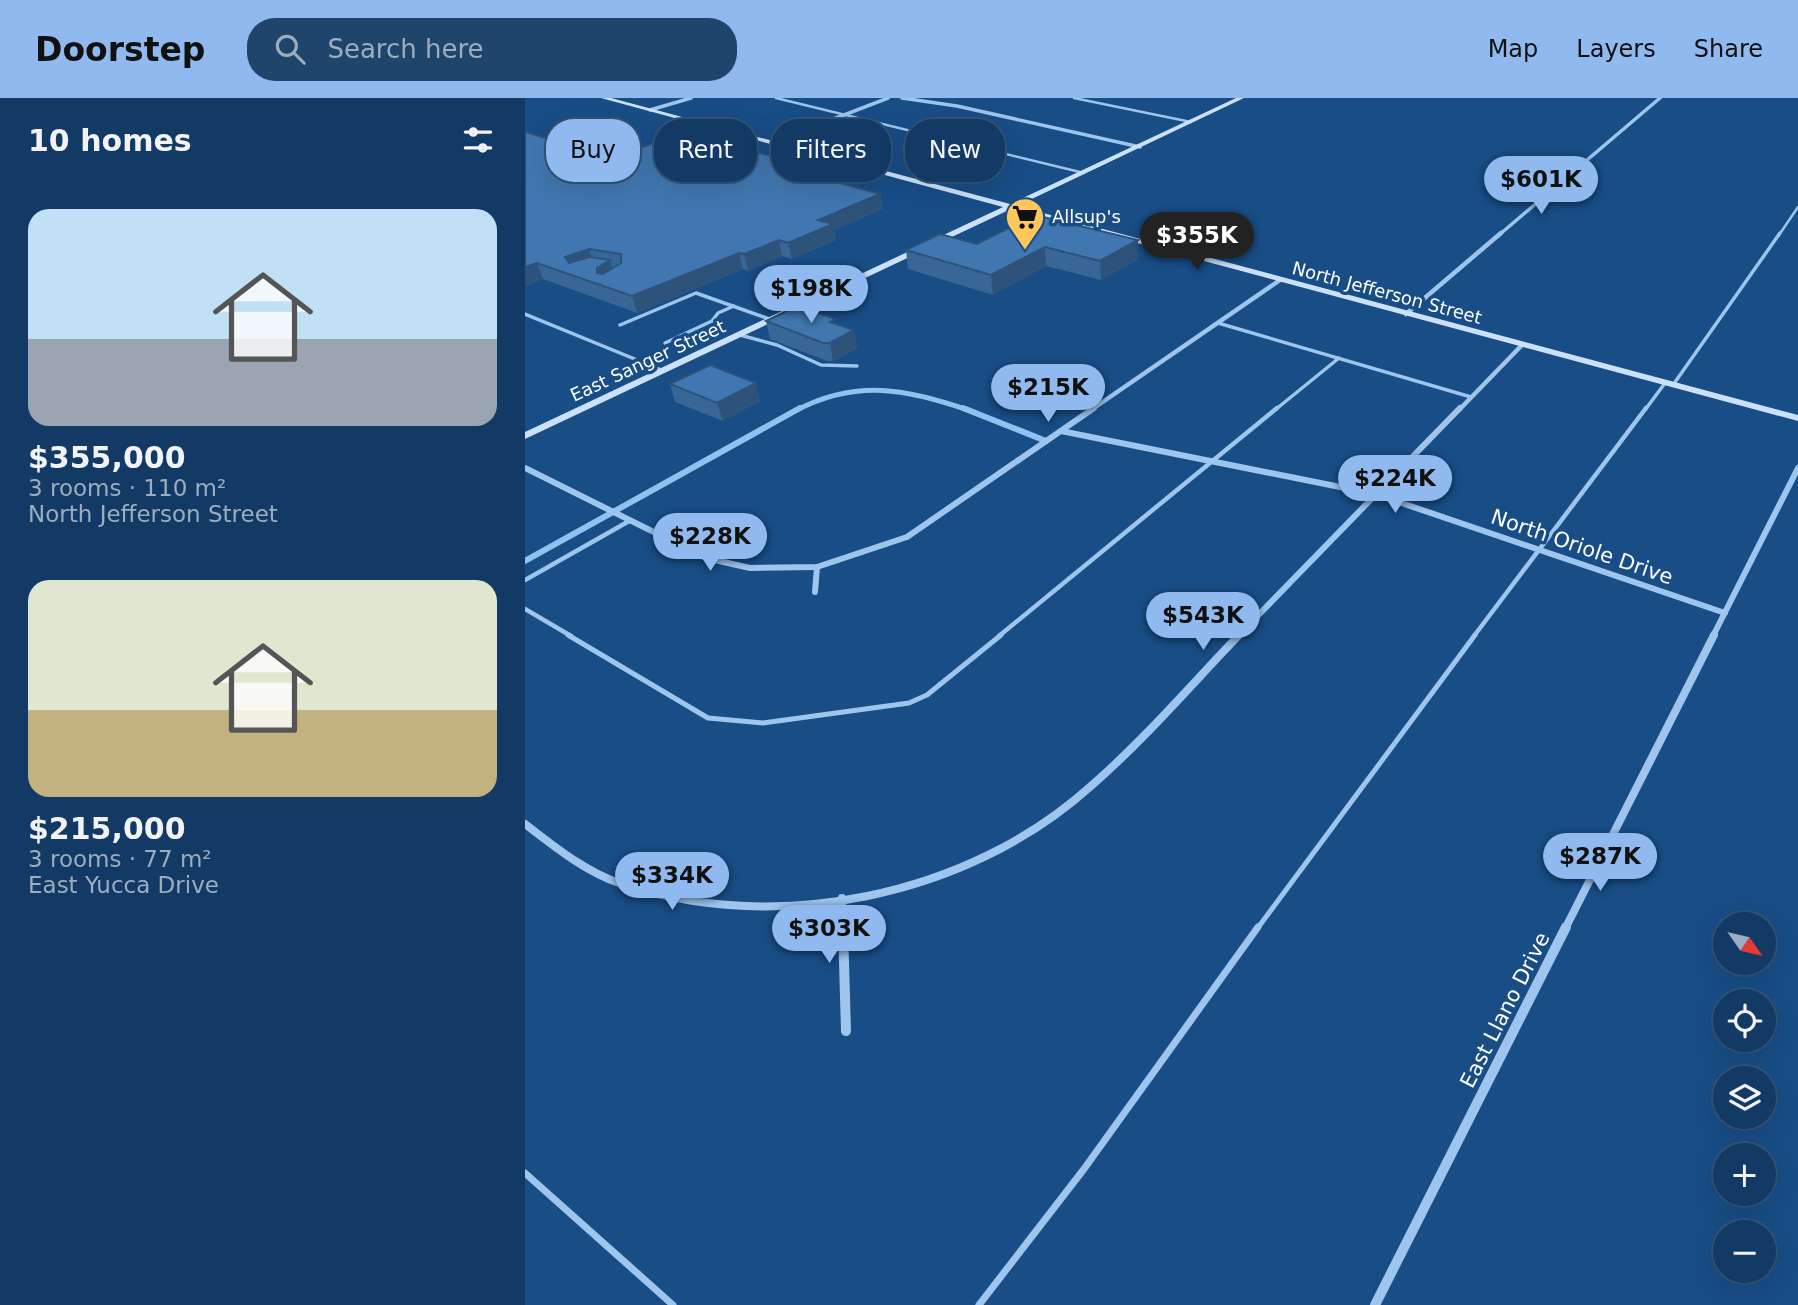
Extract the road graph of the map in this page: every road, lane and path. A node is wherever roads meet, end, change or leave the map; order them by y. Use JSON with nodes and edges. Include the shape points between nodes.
{"nodes":[{"id":1,"x":604,"y":98,"type":"edge"},
{"id":2,"x":691,"y":98,"type":"edge"},
{"id":3,"x":776,"y":98,"type":"edge"},
{"id":4,"x":793,"y":98,"type":"edge"},
{"id":5,"x":888,"y":98,"type":"edge"},
{"id":6,"x":902,"y":98,"type":"edge"},
{"id":7,"x":1074,"y":98,"type":"edge"},
{"id":8,"x":1660,"y":98,"type":"edge"},
{"id":9,"x":1236,"y":99,"type":"edge"},
{"id":10,"x":786,"y":100,"type":"junction"},
{"id":11,"x":650,"y":110,"type":"junction"},
{"id":12,"x":848,"y":115,"type":"junction"},
{"id":13,"x":837,"y":119,"type":"edge"},
{"id":14,"x":1191,"y":122,"type":"junction"},
{"id":15,"x":771,"y":143,"type":"edge"},
{"id":16,"x":1140,"y":147,"type":"junction"},
{"id":17,"x":1084,"y":173,"type":"junction"},
{"id":18,"x":891,"y":174,"type":"edge"},
{"id":19,"x":1013,"y":206,"type":"junction"},
{"id":20,"x":1798,"y":207,"type":"edge"},
{"id":21,"x":1280,"y":280,"type":"junction"},
{"id":22,"x":734,"y":306,"type":"junction"},
{"id":23,"x":525,"y":314,"type":"edge"},
{"id":24,"x":1406,"y":314,"type":"junction"},
{"id":25,"x":772,"y":320,"type":"junction"},
{"id":26,"x":1218,"y":323,"type":"junction"},
{"id":27,"x":621,"y":325,"type":"dead end"},
{"id":28,"x":740,"y":335,"type":"junction"},
{"id":29,"x":665,"y":342,"type":"dead end"},
{"id":30,"x":1522,"y":345,"type":"junction"},
{"id":31,"x":1339,"y":358,"type":"junction"},
{"id":32,"x":857,"y":366,"type":"dead end"},
{"id":33,"x":664,"y":370,"type":"junction"},
{"id":34,"x":1669,"y":384,"type":"junction"},
{"id":35,"x":1471,"y":397,"type":"junction"},
{"id":36,"x":1798,"y":418,"type":"edge"},
{"id":37,"x":1061,"y":431,"type":"junction"},
{"id":38,"x":525,"y":436,"type":"edge"},
{"id":39,"x":1211,"y":463,"type":"junction"},
{"id":40,"x":525,"y":468,"type":"edge"},
{"id":41,"x":1798,"y":468,"type":"edge"},
{"id":42,"x":1375,"y":494,"type":"junction"},
{"id":43,"x":631,"y":520,"type":"junction"},
{"id":44,"x":1541,"y":550,"type":"junction"},
{"id":45,"x":817,"y":567,"type":"junction"},
{"id":46,"x":525,"y":580,"type":"edge"},
{"id":47,"x":815,"y":592,"type":"dead end"},
{"id":48,"x":525,"y":609,"type":"edge"},
{"id":49,"x":1725,"y":613,"type":"junction"},
{"id":50,"x":525,"y":824,"type":"edge"},
{"id":51,"x":842,"y":898,"type":"junction"},
{"id":52,"x":846,"y":1031,"type":"dead end"},
{"id":53,"x":525,"y":1173,"type":"edge"},
{"id":54,"x":673,"y":1305,"type":"edge"},
{"id":55,"x":979,"y":1305,"type":"edge"},
{"id":56,"x":1375,"y":1305,"type":"edge"}],
"edges":[{"from":1,"to":11,"type":"street","name":"North Jefferson Street"},
{"from":2,"to":11,"type":"street"},
{"from":3,"to":10,"type":"lane"},
{"from":4,"to":10,"type":"lane"},
{"from":5,"to":12,"type":"street"},
{"from":6,"to":16,"type":"street"},
{"from":7,"to":14,"type":"lane"},
{"from":8,"to":24,"type":"street"},
{"from":9,"to":14,"type":"street","name":"East Sanger Street"},
{"from":10,"to":12,"type":"lane"},
{"from":11,"to":15,"type":"street","name":"North Jefferson Street"},
{"from":12,"to":13,"type":"street"},
{"from":12,"to":17,"type":"lane"},
{"from":14,"to":16,"type":"street","name":"East Sanger Street"},
{"from":16,"to":17,"type":"street","name":"East Sanger Street"},
{"from":17,"to":19,"type":"street","name":"East Sanger Street"},
{"from":18,"to":19,"type":"street","name":"North Jefferson Street"},
{"from":19,"to":21,"type":"street","name":"North Jefferson Street"},
{"from":19,"to":25,"type":"street","name":"East Sanger Street"},
{"from":20,"to":34,"type":"lane"},
{"from":21,"to":24,"type":"street","name":"North Jefferson Street"},
{"from":21,"to":26,"type":"street"},
{"from":22,"to":25,"type":"lane"},
{"from":22,"to":27,"type":"lane","via":[[696,293]]},
{"from":22,"to":29,"type":"lane"},
{"from":23,"to":33,"type":"lane"},
{"from":24,"to":30,"type":"street","name":"North Jefferson Street"},
{"from":25,"to":28,"type":"street","name":"East Sanger Street"},
{"from":26,"to":31,"type":"lane"},
{"from":26,"to":37,"type":"street"},
{"from":28,"to":32,"type":"lane","via":[[787,349],[827,368]]},
{"from":28,"to":33,"type":"street","name":"East Sanger Street"},
{"from":30,"to":34,"type":"street","name":"North Jefferson Street"},
{"from":30,"to":35,"type":"street"},
{"from":31,"to":35,"type":"lane"},
{"from":31,"to":39,"type":"lane"},
{"from":33,"to":38,"type":"street","name":"East Sanger Street"},
{"from":34,"to":36,"type":"street","name":"North Jefferson Street"},
{"from":34,"to":44,"type":"lane"},
{"from":35,"to":42,"type":"street"},
{"from":37,"to":39,"type":"street","name":"North Oriole Drive"},
{"from":37,"to":45,"type":"street","via":[[907,537]]},
{"from":39,"to":42,"type":"street","name":"North Oriole Drive"},
{"from":39,"to":48,"type":"lane","via":[[927,695],[909,703],[763,723],[708,718]]},
{"from":40,"to":43,"type":"street"},
{"from":41,"to":49,"type":"street","name":"East Llano Drive"},
{"from":42,"to":44,"type":"street","name":"North Oriole Drive"},
{"from":42,"to":51,"type":"street","via":[[1066,808],[972,864],[896,889]]},
{"from":43,"to":45,"type":"street","via":[[706,558],[750,568]]},
{"from":43,"to":46,"type":"lane"},
{"from":44,"to":49,"type":"street","name":"North Oriole Drive"},
{"from":44,"to":55,"type":"lane","via":[[1336,819],[1084,1168]]},
{"from":45,"to":47,"type":"street"},
{"from":49,"to":56,"type":"street","name":"East Llano Drive"},
{"from":50,"to":51,"type":"street","via":[[606,877],[652,894],[737,908],[820,904]]},
{"from":51,"to":52,"type":"street"},
{"from":53,"to":54,"type":"lane"}]}
